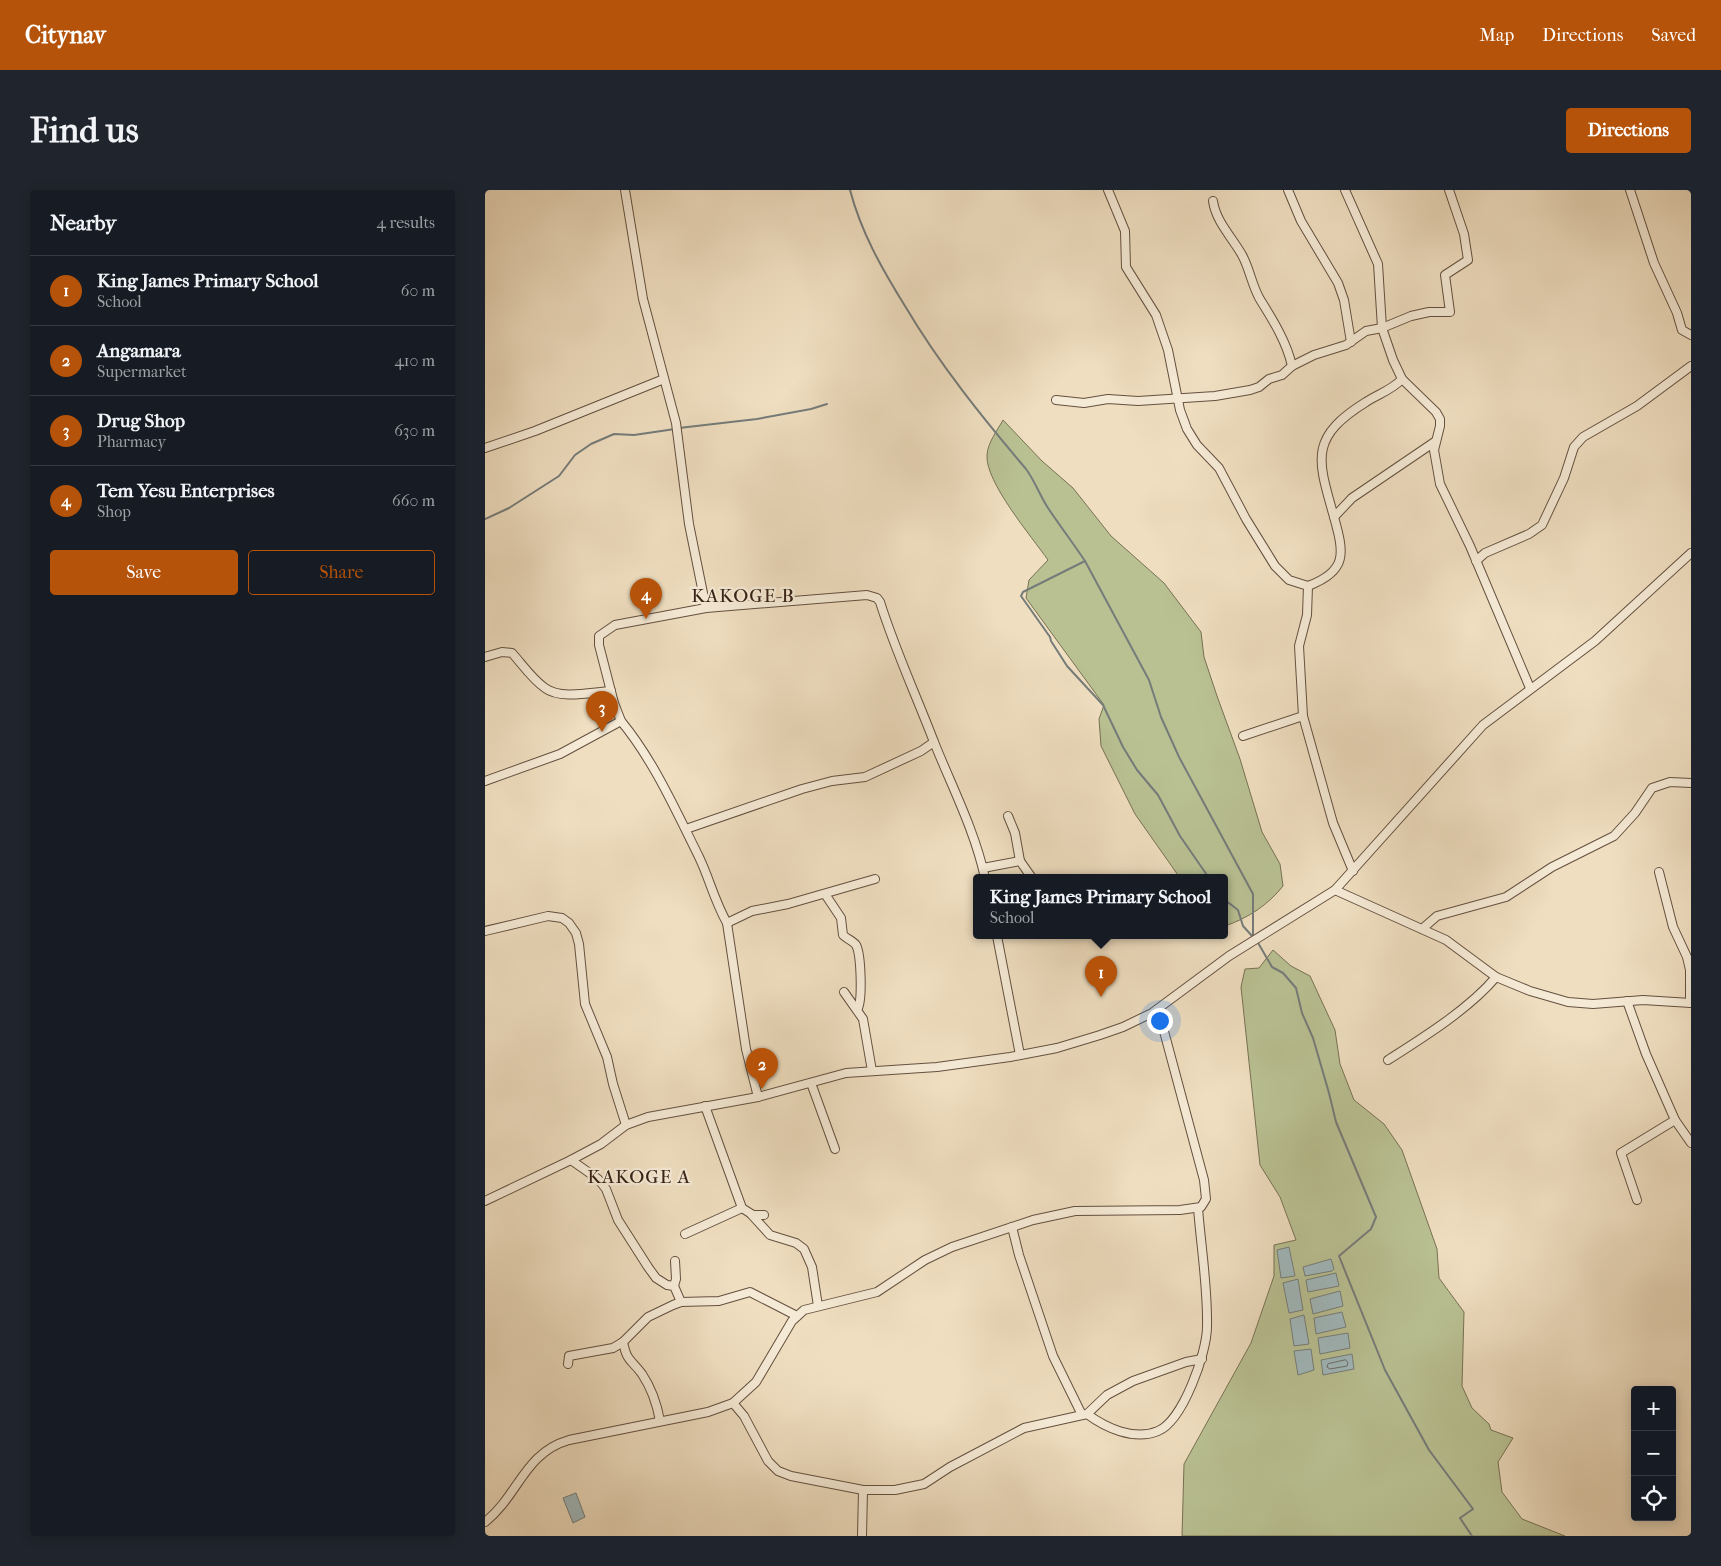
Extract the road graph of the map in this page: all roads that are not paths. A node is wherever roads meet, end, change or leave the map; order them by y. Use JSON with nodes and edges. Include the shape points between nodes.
{"nodes":[{"id":1,"x":625,"y":190,"type":"edge"},
{"id":2,"x":1108,"y":190,"type":"edge"},
{"id":3,"x":1288,"y":190,"type":"edge"},
{"id":4,"x":1345,"y":190,"type":"edge"},
{"id":5,"x":1449,"y":190,"type":"edge"},
{"id":6,"x":1630,"y":190,"type":"edge"},
{"id":7,"x":1213,"y":201,"type":"dead end"},
{"id":8,"x":1383,"y":328,"type":"junction"},
{"id":9,"x":1691,"y":335,"type":"edge"},
{"id":10,"x":1351,"y":342,"type":"junction"},
{"id":11,"x":1291,"y":366,"type":"junction"},
{"id":12,"x":1691,"y":366,"type":"edge"},
{"id":13,"x":664,"y":379,"type":"junction"},
{"id":14,"x":1402,"y":379,"type":"junction"},
{"id":15,"x":1178,"y":398,"type":"junction"},
{"id":16,"x":1056,"y":400,"type":"dead end"},
{"id":17,"x":1436,"y":441,"type":"junction"},
{"id":18,"x":485,"y":448,"type":"edge"},
{"id":19,"x":1335,"y":517,"type":"junction"},
{"id":20,"x":1691,"y":553,"type":"edge"},
{"id":21,"x":1476,"y":561,"type":"junction"},
{"id":22,"x":1308,"y":586,"type":"junction"},
{"id":23,"x":706,"y":608,"type":"junction"},
{"id":24,"x":485,"y":656,"type":"edge"},
{"id":25,"x":1530,"y":688,"type":"junction"},
{"id":26,"x":611,"y":692,"type":"junction"},
{"id":27,"x":1303,"y":716,"type":"junction"},
{"id":28,"x":621,"y":721,"type":"junction"},
{"id":29,"x":1243,"y":736,"type":"dead end"},
{"id":30,"x":934,"y":742,"type":"junction"},
{"id":31,"x":485,"y":781,"type":"edge"},
{"id":32,"x":1691,"y":783,"type":"edge"},
{"id":33,"x":1008,"y":816,"type":"dead end"},
{"id":34,"x":686,"y":829,"type":"junction"},
{"id":35,"x":1020,"y":861,"type":"junction"},
{"id":36,"x":983,"y":868,"type":"junction"},
{"id":37,"x":1353,"y":871,"type":"junction"},
{"id":38,"x":1659,"y":872,"type":"dead end"},
{"id":39,"x":984,"y":874,"type":"edge"},
{"id":40,"x":1029,"y":874,"type":"edge"},
{"id":41,"x":875,"y":878,"type":"dead end"},
{"id":42,"x":1335,"y":890,"type":"junction"},
{"id":43,"x":825,"y":894,"type":"junction"},
{"id":44,"x":727,"y":923,"type":"junction"},
{"id":45,"x":1422,"y":929,"type":"junction"},
{"id":46,"x":485,"y":931,"type":"edge"},
{"id":47,"x":998,"y":939,"type":"edge"},
{"id":48,"x":1496,"y":977,"type":"junction"},
{"id":49,"x":844,"y":992,"type":"dead end"},
{"id":50,"x":1627,"y":1001,"type":"junction"},
{"id":51,"x":1691,"y":1003,"type":"edge"},
{"id":52,"x":1158,"y":1009,"type":"junction"},
{"id":53,"x":857,"y":1010,"type":"junction"},
{"id":54,"x":1020,"y":1055,"type":"junction"},
{"id":55,"x":1388,"y":1060,"type":"dead end"},
{"id":56,"x":872,"y":1071,"type":"junction"},
{"id":57,"x":811,"y":1083,"type":"junction"},
{"id":58,"x":757,"y":1097,"type":"junction"},
{"id":59,"x":705,"y":1106,"type":"junction"},
{"id":60,"x":1675,"y":1120,"type":"junction"},
{"id":61,"x":626,"y":1125,"type":"junction"},
{"id":62,"x":1691,"y":1143,"type":"edge"},
{"id":63,"x":835,"y":1149,"type":"dead end"},
{"id":64,"x":571,"y":1160,"type":"junction"},
{"id":65,"x":1637,"y":1200,"type":"dead end"},
{"id":66,"x":485,"y":1201,"type":"edge"},
{"id":67,"x":742,"y":1208,"type":"junction"},
{"id":68,"x":1198,"y":1208,"type":"junction"},
{"id":69,"x":751,"y":1214,"type":"junction"},
{"id":70,"x":764,"y":1215,"type":"dead end"},
{"id":71,"x":1012,"y":1227,"type":"junction"},
{"id":72,"x":685,"y":1234,"type":"dead end"},
{"id":73,"x":675,"y":1260,"type":"dead end"},
{"id":74,"x":674,"y":1286,"type":"junction"},
{"id":75,"x":681,"y":1302,"type":"junction"},
{"id":76,"x":818,"y":1306,"type":"junction"},
{"id":77,"x":797,"y":1316,"type":"junction"},
{"id":78,"x":623,"y":1342,"type":"junction"},
{"id":79,"x":613,"y":1348,"type":"junction"},
{"id":80,"x":625,"y":1356,"type":"junction"},
{"id":81,"x":1202,"y":1359,"type":"junction"},
{"id":82,"x":568,"y":1364,"type":"dead end"},
{"id":83,"x":733,"y":1402,"type":"junction"},
{"id":84,"x":1085,"y":1414,"type":"junction"},
{"id":85,"x":661,"y":1421,"type":"junction"},
{"id":86,"x":863,"y":1490,"type":"junction"},
{"id":87,"x":485,"y":1522,"type":"edge"},
{"id":88,"x":862,"y":1536,"type":"edge"}],
"edges":[{"from":1,"to":13,"type":"street","via":[[639,280]]},
{"from":2,"to":15,"type":"street","via":[[1125,231],[1126,267],[1156,315],[1170,356]]},
{"from":3,"to":10,"type":"street","via":[[1301,220],[1338,283]]},
{"from":4,"to":8,"type":"street","via":[[1378,264]]},
{"from":5,"to":8,"type":"street","via":[[1464,234],[1468,260],[1445,275],[1450,312],[1411,316]]},
{"from":6,"to":9,"type":"street","via":[[1659,277],[1683,330]]},
{"from":7,"to":11,"type":"street","via":[[1219,219],[1242,255],[1261,301],[1269,312]]},
{"from":8,"to":10,"type":"street","via":[[1366,331]]},
{"from":8,"to":14,"type":"street"},
{"from":10,"to":11,"type":"street"},
{"from":11,"to":15,"type":"street","via":[[1282,375],[1250,390]]},
{"from":12,"to":21,"type":"street","via":[[1637,406],[1583,437],[1575,447],[1542,525],[1485,553]]},
{"from":13,"to":18,"type":"street"},
{"from":13,"to":23,"type":"street","via":[[676,423],[689,524]]},
{"from":14,"to":17,"type":"street","via":[[1440,419]]},
{"from":14,"to":19,"type":"street","via":[[1339,422],[1322,448],[1322,471]]},
{"from":15,"to":16,"type":"street","via":[[1108,399],[1084,403]]},
{"from":15,"to":22,"type":"street","via":[[1187,429],[1219,468],[1270,558],[1289,580]]},
{"from":17,"to":19,"type":"street","via":[[1352,498]]},
{"from":17,"to":21,"type":"street","via":[[1440,484]]},
{"from":19,"to":22,"type":"street","via":[[1340,563],[1335,570]]},
{"from":20,"to":25,"type":"street","via":[[1595,641]]},
{"from":21,"to":25,"type":"street"},
{"from":22,"to":27,"type":"street","via":[[1307,615],[1299,646]]},
{"from":23,"to":26,"type":"street","via":[[621,624],[603,632],[599,636],[599,645]]},
{"from":23,"to":30,"type":"street","via":[[867,595],[877,598]]},
{"from":24,"to":26,"type":"street","via":[[512,653],[538,682],[552,692]]},
{"from":25,"to":37,"type":"street","via":[[1483,725]]},
{"from":26,"to":28,"type":"street"},
{"from":27,"to":29,"type":"street"},
{"from":27,"to":37,"type":"street","via":[[1337,836]]},
{"from":28,"to":31,"type":"street","via":[[560,754]]},
{"from":28,"to":34,"type":"street","via":[[642,749]]},
{"from":30,"to":34,"type":"street","via":[[865,777],[802,789]]},
{"from":30,"to":36,"type":"street"},
{"from":32,"to":45,"type":"street","via":[[1670,782],[1652,788],[1614,836],[1551,867],[1506,897],[1437,916]]},
{"from":33,"to":35,"type":"street","via":[[1015,832]]},
{"from":34,"to":44,"type":"street"},
{"from":35,"to":36,"type":"street"},
{"from":35,"to":40,"type":"street"},
{"from":36,"to":39,"type":"street"},
{"from":37,"to":42,"type":"street"},
{"from":38,"to":51,"type":"street","via":[[1673,927],[1687,957]]},
{"from":41,"to":43,"type":"street"},
{"from":42,"to":45,"type":"street"},
{"from":42,"to":52,"type":"street","via":[[1229,956]]},
{"from":43,"to":44,"type":"street","via":[[752,911]]},
{"from":43,"to":53,"type":"street","via":[[841,918],[843,935],[855,944],[858,952],[861,999]]},
{"from":44,"to":58,"type":"street","via":[[739,1014]]},
{"from":45,"to":48,"type":"street","via":[[1446,940]]},
{"from":46,"to":61,"type":"street","via":[[548,916],[562,918],[569,923],[579,944],[585,1004],[607,1056]]},
{"from":47,"to":54,"type":"street"},
{"from":48,"to":50,"type":"street","via":[[1569,1002]]},
{"from":48,"to":55,"type":"street","via":[[1438,1026]]},
{"from":49,"to":53,"type":"street"},
{"from":50,"to":51,"type":"street"},
{"from":50,"to":60,"type":"street"},
{"from":52,"to":54,"type":"street","via":[[1123,1028],[1057,1048]]},
{"from":52,"to":68,"type":"street","via":[[1204,1180],[1206,1198]]},
{"from":53,"to":56,"type":"street","via":[[863,1019]]},
{"from":54,"to":56,"type":"street","via":[[981,1062]]},
{"from":56,"to":57,"type":"street","via":[[846,1073]]},
{"from":57,"to":58,"type":"street"},
{"from":57,"to":63,"type":"street"},
{"from":58,"to":59,"type":"street"},
{"from":59,"to":61,"type":"street","via":[[654,1115]]},
{"from":59,"to":67,"type":"street"},
{"from":60,"to":62,"type":"street"},
{"from":60,"to":65,"type":"street","via":[[1621,1153]]},
{"from":61,"to":64,"type":"street","via":[[601,1144]]},
{"from":64,"to":66,"type":"street"},
{"from":64,"to":74,"type":"street","via":[[598,1179],[647,1267],[656,1278]]},
{"from":67,"to":69,"type":"street"},
{"from":67,"to":72,"type":"street"},
{"from":68,"to":71,"type":"street","via":[[1081,1210]]},
{"from":68,"to":81,"type":"street","via":[[1207,1327]]},
{"from":69,"to":70,"type":"street"},
{"from":69,"to":76,"type":"street","via":[[770,1235],[796,1243],[804,1249],[812,1267]]},
{"from":71,"to":76,"type":"street","via":[[952,1247],[869,1295]]},
{"from":71,"to":84,"type":"street","via":[[1053,1356]]},
{"from":73,"to":74,"type":"street"},
{"from":74,"to":75,"type":"street"},
{"from":75,"to":77,"type":"street","via":[[719,1301],[754,1293]]},
{"from":75,"to":78,"type":"street","via":[[648,1317]]},
{"from":76,"to":77,"type":"street"},
{"from":77,"to":83,"type":"street","via":[[766,1368]]},
{"from":78,"to":79,"type":"street"},
{"from":78,"to":80,"type":"street"},
{"from":79,"to":80,"type":"street"},
{"from":79,"to":82,"type":"street","via":[[569,1356]]},
{"from":80,"to":85,"type":"street","via":[[654,1394]]},
{"from":81,"to":84,"type":"street","via":[[1133,1381],[1107,1395]]},
{"from":81,"to":84,"type":"street","via":[[1180,1406],[1170,1422],[1159,1431],[1134,1435],[1115,1430]]},
{"from":83,"to":85,"type":"street","via":[[708,1412]]},
{"from":83,"to":86,"type":"street","via":[[768,1461],[778,1471]]},
{"from":84,"to":86,"type":"street","via":[[1024,1428],[920,1486]]},
{"from":85,"to":87,"type":"street","via":[[569,1440],[549,1448],[537,1457]]},
{"from":86,"to":88,"type":"street"}]}
